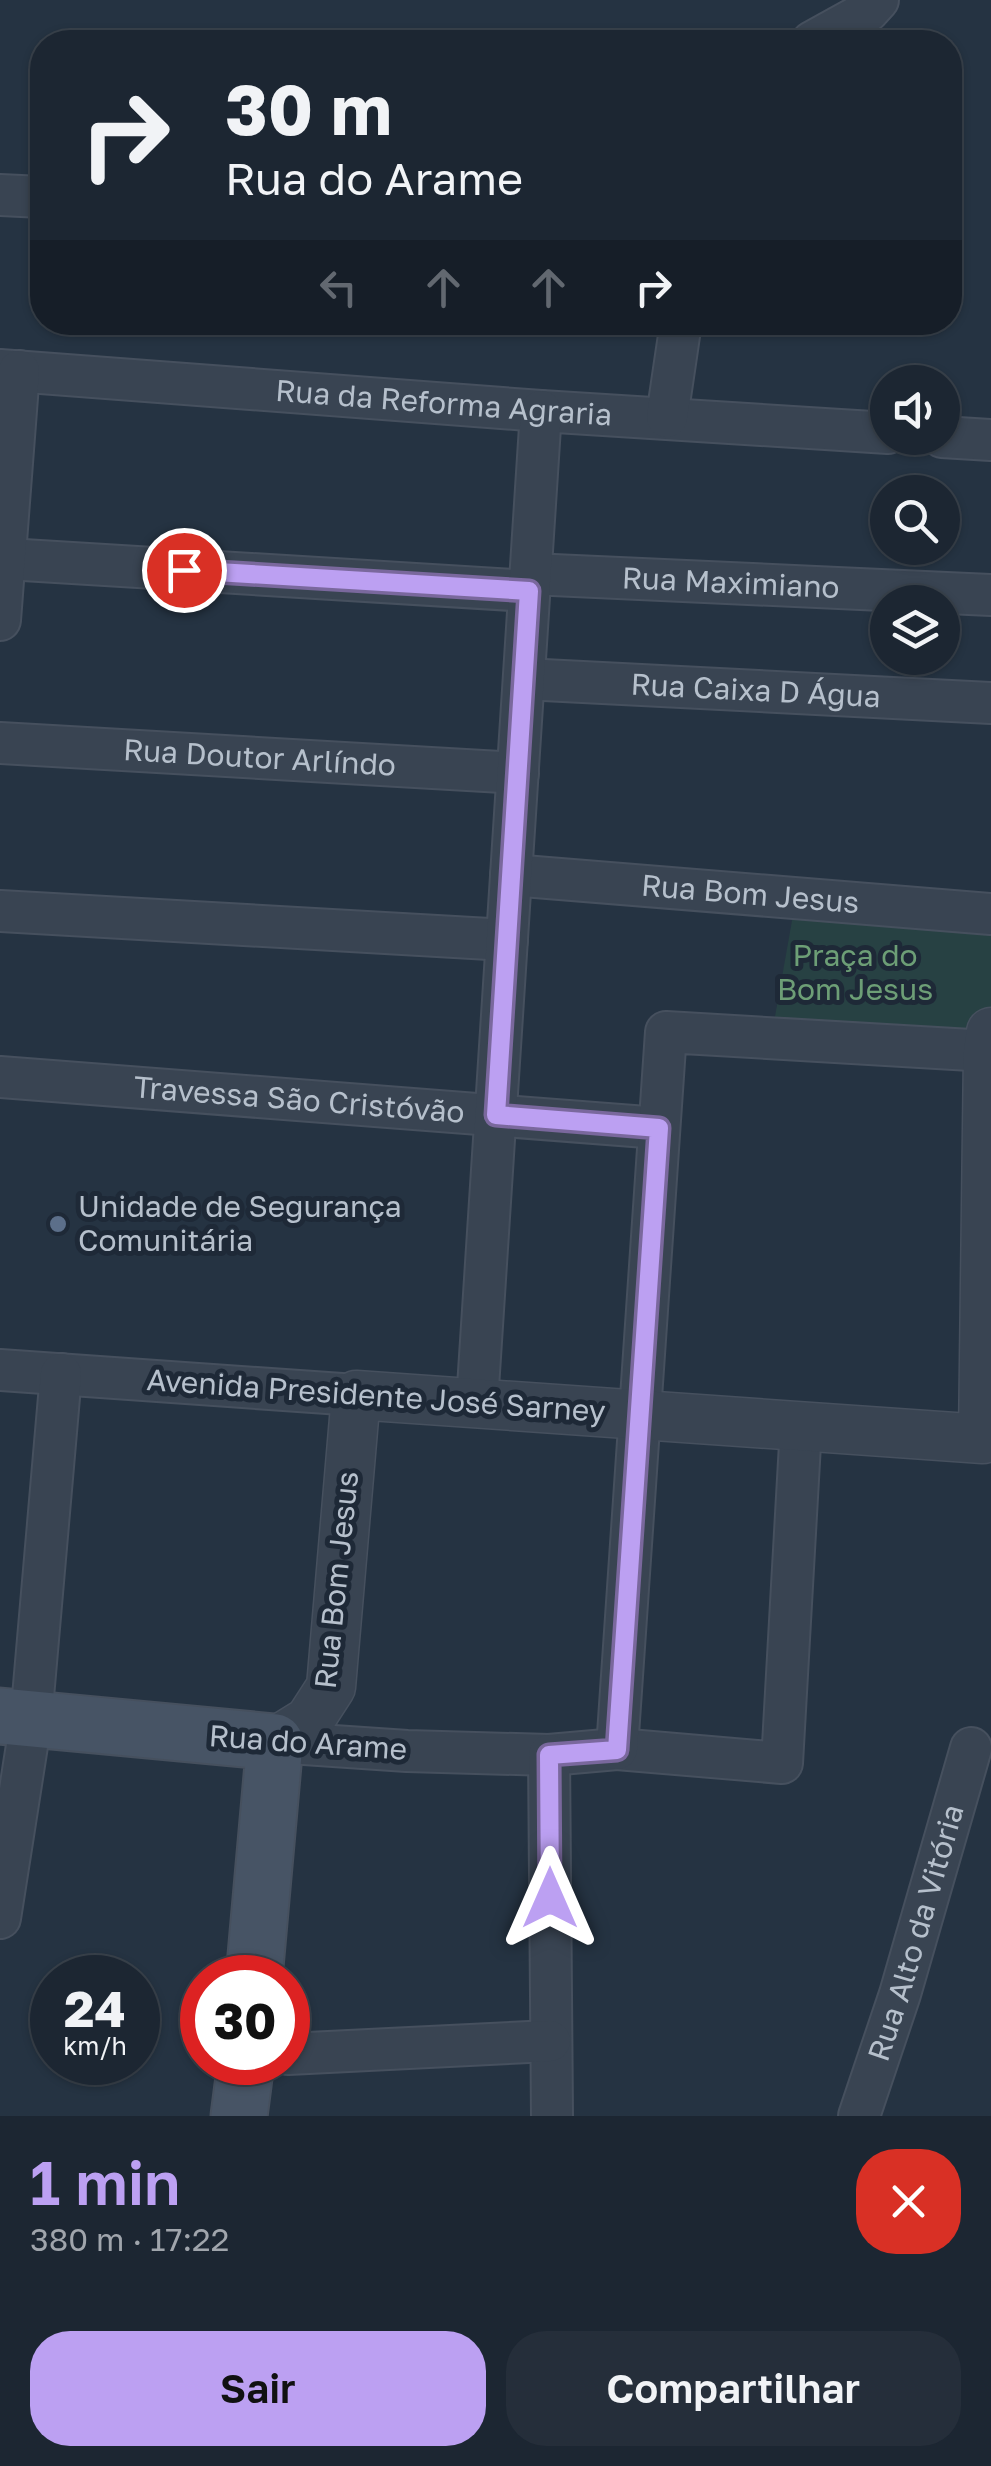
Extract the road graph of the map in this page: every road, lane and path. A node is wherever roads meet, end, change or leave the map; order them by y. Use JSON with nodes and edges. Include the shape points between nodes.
{"nodes":[{"id":1,"x":878,"y":0,"type":"edge"},
{"id":2,"x":834,"y":30,"type":"edge"},
{"id":3,"x":0,"y":195,"type":"edge"},
{"id":4,"x":30,"y":196,"type":"edge"},
{"id":5,"x":679,"y":335,"type":"edge"},
{"id":6,"x":10,"y":370,"type":"edge"},
{"id":7,"x":541,"y":411,"type":"junction"},
{"id":8,"x":667,"y":417,"type":"junction"},
{"id":9,"x":870,"y":432,"type":"edge"},
{"id":10,"x":960,"y":438,"type":"edge"},
{"id":11,"x":991,"y":440,"type":"edge"},
{"id":12,"x":7,"y":560,"type":"junction"},
{"id":13,"x":530,"y":583,"type":"junction"},
{"id":14,"x":991,"y":595,"type":"edge"},
{"id":15,"x":0,"y":620,"type":"edge"},
{"id":16,"x":524,"y":679,"type":"junction"},
{"id":17,"x":991,"y":703,"type":"edge"},
{"id":18,"x":0,"y":743,"type":"edge"},
{"id":19,"x":518,"y":773,"type":"junction"},
{"id":20,"x":511,"y":875,"type":"junction"},
{"id":21,"x":0,"y":911,"type":"edge"},
{"id":22,"x":991,"y":914,"type":"edge"},
{"id":23,"x":507,"y":940,"type":"junction"},
{"id":24,"x":989,"y":1042,"type":"edge"},
{"id":25,"x":0,"y":1077,"type":"edge"},
{"id":26,"x":496,"y":1115,"type":"junction"},
{"id":27,"x":659,"y":1128,"type":"junction"},
{"id":28,"x":0,"y":1370,"type":"edge"},
{"id":29,"x":60,"y":1374,"type":"junction"},
{"id":30,"x":356,"y":1395,"type":"junction"},
{"id":31,"x":477,"y":1403,"type":"junction"},
{"id":32,"x":641,"y":1415,"type":"junction"},
{"id":33,"x":801,"y":1426,"type":"junction"},
{"id":34,"x":987,"y":1439,"type":"edge"},
{"id":35,"x":16,"y":1718,"type":"edge"},
{"id":36,"x":275,"y":1742,"type":"junction"},
{"id":37,"x":971,"y":1748,"type":"dead end"},
{"id":38,"x":617,"y":1750,"type":"junction"},
{"id":39,"x":549,"y":1755,"type":"junction"},
{"id":40,"x":0,"y":1918,"type":"edge"},
{"id":41,"x":256,"y":1955,"type":"edge"},
{"id":42,"x":550,"y":2040,"type":"junction"},
{"id":43,"x":310,"y":2053,"type":"edge"},
{"id":44,"x":243,"y":2085,"type":"edge"},
{"id":45,"x":239,"y":2116,"type":"edge"},
{"id":46,"x":552,"y":2116,"type":"edge"},
{"id":47,"x":860,"y":2116,"type":"edge"}],
"edges":[{"from":1,"to":2,"type":"street"},
{"from":3,"to":4,"type":"street"},
{"from":5,"to":8,"type":"street"},
{"from":6,"to":7,"type":"street","name":"Rua da Reforma Agraria"},
{"from":6,"to":12,"type":"street"},
{"from":7,"to":8,"type":"street","name":"Rua da Reforma Agraria"},
{"from":7,"to":13,"type":"street"},
{"from":8,"to":9,"type":"street","name":"Rua da Reforma Agraria"},
{"from":10,"to":11,"type":"street"},
{"from":12,"to":13,"type":"street","name":"Rua Maximiano"},
{"from":12,"to":15,"type":"street"},
{"from":13,"to":14,"type":"street","name":"Rua Maximiano"},
{"from":13,"to":16,"type":"street"},
{"from":16,"to":17,"type":"street","name":"Rua Caixa D Água"},
{"from":16,"to":19,"type":"street"},
{"from":18,"to":19,"type":"street","name":"Rua Doutor Arlíndo"},
{"from":19,"to":20,"type":"street"},
{"from":20,"to":22,"type":"street","name":"Rua Bom Jesus"},
{"from":20,"to":23,"type":"street"},
{"from":21,"to":23,"type":"street"},
{"from":23,"to":26,"type":"street"},
{"from":24,"to":27,"type":"street","via":[[666,1032]]},
{"from":24,"to":34,"type":"street"},
{"from":25,"to":26,"type":"street","name":"Travessa São Cristóvão"},
{"from":26,"to":27,"type":"street","name":"Travessa São Cristóvão"},
{"from":26,"to":31,"type":"street"},
{"from":27,"to":32,"type":"street"},
{"from":28,"to":29,"type":"street","name":"Avenida Presidente José Sarney"},
{"from":29,"to":30,"type":"street","name":"Avenida Presidente José Sarney"},
{"from":29,"to":35,"type":"street"},
{"from":30,"to":31,"type":"street","name":"Avenida Presidente José Sarney"},
{"from":30,"to":36,"type":"street","name":"Rua Bom Jesus","via":[[331,1687],[310,1721]]},
{"from":31,"to":32,"type":"street","name":"Avenida Presidente José Sarney"},
{"from":32,"to":33,"type":"street","name":"Avenida Presidente José Sarney"},
{"from":32,"to":38,"type":"street"},
{"from":33,"to":34,"type":"street","name":"Avenida Presidente José Sarney"},
{"from":33,"to":38,"type":"street","name":"Rua do Arame","via":[[782,1763]]},
{"from":35,"to":36,"type":"main road","name":"Rua do Arame"},
{"from":35,"to":40,"type":"street"},
{"from":36,"to":39,"type":"street","name":"Rua do Arame"},
{"from":36,"to":41,"type":"main road"},
{"from":37,"to":47,"type":"street","name":"Rua Alto da Vitória"},
{"from":38,"to":39,"type":"street","name":"Rua do Arame"},
{"from":39,"to":42,"type":"street"},
{"from":42,"to":43,"type":"street"},
{"from":42,"to":46,"type":"street"},
{"from":44,"to":45,"type":"main road"}]}
